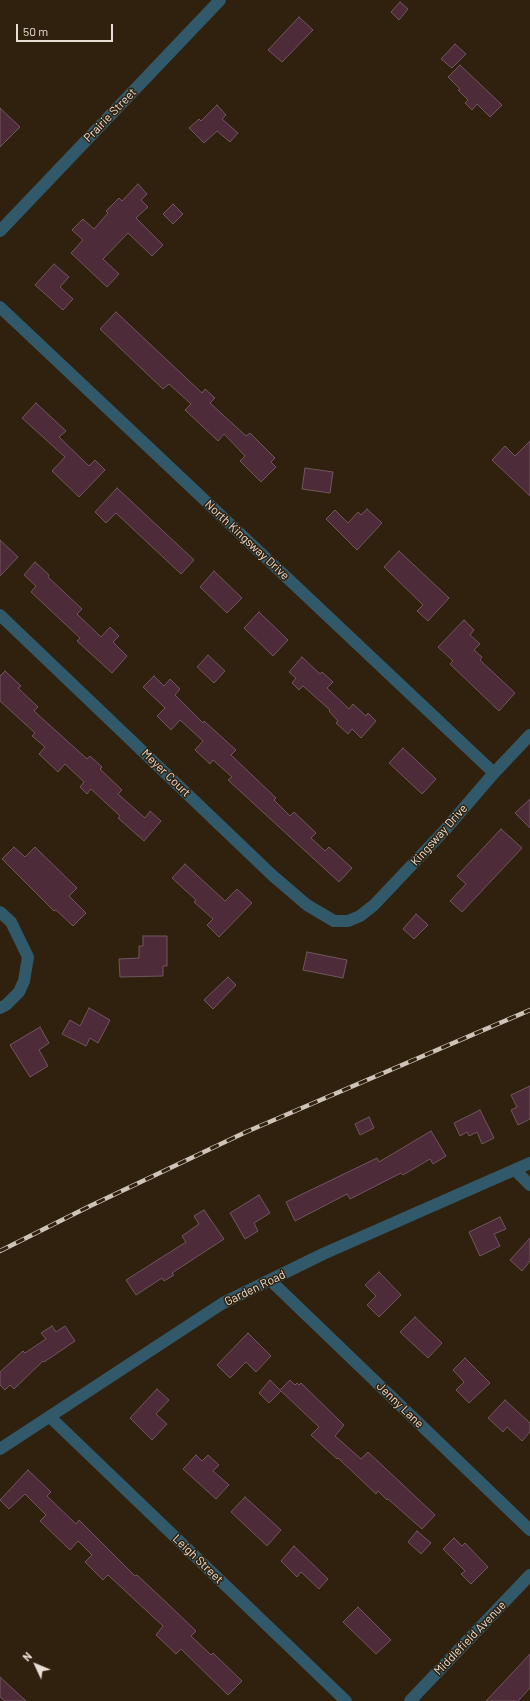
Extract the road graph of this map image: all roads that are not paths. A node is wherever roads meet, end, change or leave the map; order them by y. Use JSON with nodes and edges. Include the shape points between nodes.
{"nodes":[{"id":1,"x":220,"y":0,"type":"edge"},
{"id":2,"x":0,"y":231,"type":"edge"},
{"id":3,"x":0,"y":307,"type":"edge"},
{"id":4,"x":0,"y":615,"type":"edge"},
{"id":5,"x":530,"y":735,"type":"edge"},
{"id":6,"x":494,"y":773,"type":"junction"},
{"id":7,"x":0,"y":912,"type":"edge"},
{"id":8,"x":339,"y":922,"type":"joint"},
{"id":9,"x":0,"y":1008,"type":"edge"},
{"id":10,"x":530,"y":1163,"type":"edge"},
{"id":11,"x":515,"y":1170,"type":"junction"},
{"id":12,"x":530,"y":1185,"type":"edge"},
{"id":13,"x":271,"y":1281,"type":"junction"},
{"id":14,"x":50,"y":1417,"type":"junction"},
{"id":15,"x":0,"y":1449,"type":"edge"},
{"id":16,"x":530,"y":1530,"type":"edge"},
{"id":17,"x":530,"y":1575,"type":"edge"},
{"id":18,"x":346,"y":1701,"type":"edge"},
{"id":19,"x":410,"y":1701,"type":"edge"}],
"edges":[{"from":1,"to":2,"type":"street","name":"Prairie Street"},
{"from":3,"to":6,"type":"street","name":"North Kingsway Drive"},
{"from":4,"to":8,"type":"street","name":"Meyer Court","via":[[272,875],[307,905]]},
{"from":5,"to":6,"type":"street","name":"Kingsway Drive"},
{"from":6,"to":8,"type":"street","name":"Kingsway Drive","via":[[374,905],[360,916]]},
{"from":7,"to":9,"type":"street","via":[[11,922],[28,957],[24,982],[19,992]]},
{"from":10,"to":11,"type":"street","name":"Garden Road"},
{"from":11,"to":12,"type":"street"},
{"from":11,"to":13,"type":"street","name":"Garden Road","via":[[323,1254]]},
{"from":13,"to":14,"type":"street","name":"Garden Road","via":[[223,1303]]},
{"from":13,"to":16,"type":"street","name":"Jenny Lane"},
{"from":14,"to":15,"type":"street","name":"Garden Road"},
{"from":14,"to":18,"type":"street","name":"Leigh Street"},
{"from":17,"to":19,"type":"street","name":"Middlefield Avenue"}]}
